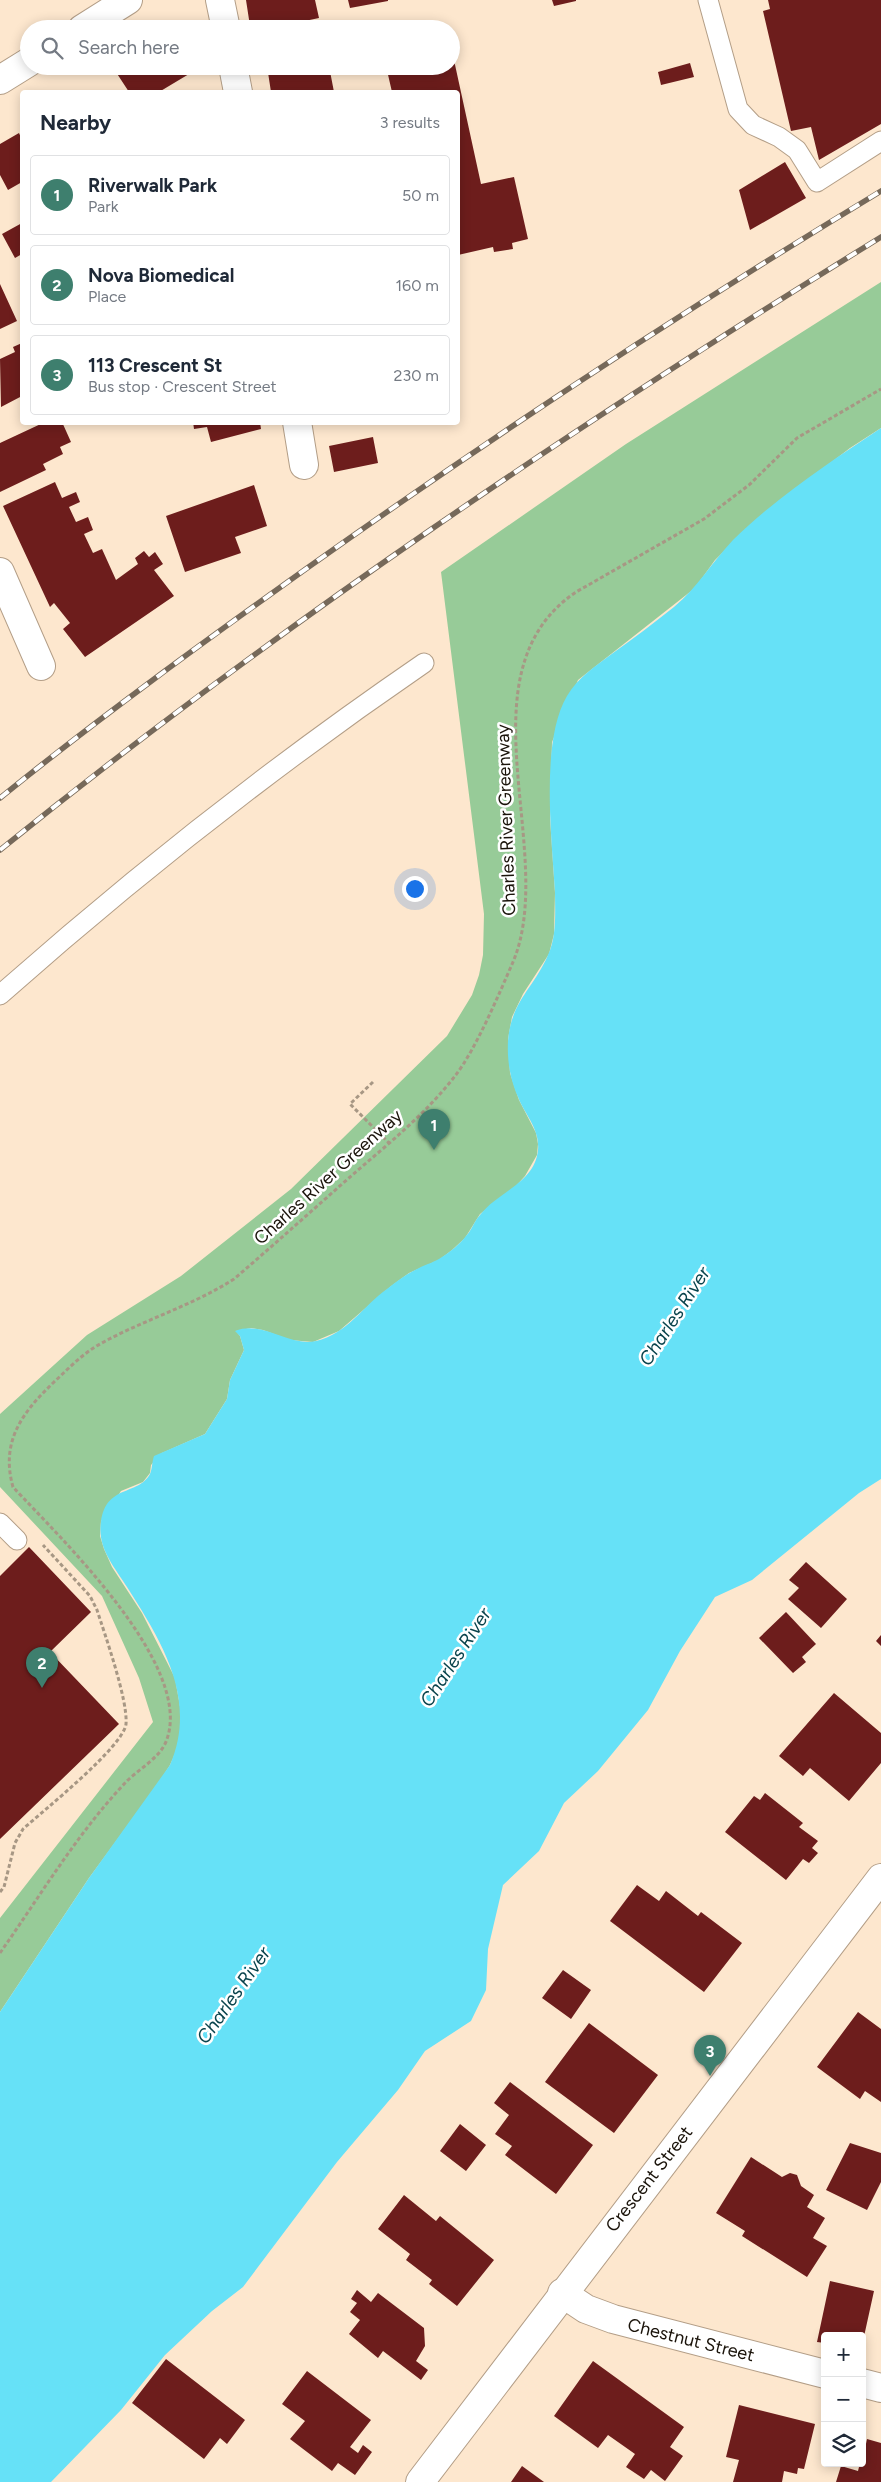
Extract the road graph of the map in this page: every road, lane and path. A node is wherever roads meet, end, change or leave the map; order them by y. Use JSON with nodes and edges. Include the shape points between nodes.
{"nodes":[{"id":1,"x":128,"y":0,"type":"edge"},
{"id":2,"x":220,"y":0,"type":"edge"},
{"id":3,"x":710,"y":7,"type":"edge"},
{"id":4,"x":96,"y":20,"type":"edge"},
{"id":5,"x":224,"y":20,"type":"edge"},
{"id":6,"x":20,"y":68,"type":"edge"},
{"id":7,"x":235,"y":75,"type":"edge"},
{"id":8,"x":0,"y":80,"type":"edge"},
{"id":9,"x":238,"y":90,"type":"edge"},
{"id":10,"x":881,"y":141,"type":"edge"},
{"id":11,"x":881,"y":389,"type":"edge"},
{"id":12,"x":297,"y":425,"type":"edge"},
{"id":13,"x":304,"y":465,"type":"dead end"},
{"id":14,"x":0,"y":572,"type":"edge"},
{"id":15,"x":424,"y":663,"type":"dead end"},
{"id":16,"x":41,"y":666,"type":"dead end"},
{"id":17,"x":0,"y":995,"type":"edge"},
{"id":18,"x":373,"y":1082,"type":"dead end"},
{"id":19,"x":389,"y":1143,"type":"junction"},
{"id":20,"x":7,"y":1439,"type":"dead end"},
{"id":21,"x":5,"y":1452,"type":"dead end"},
{"id":22,"x":0,"y":1523,"type":"edge"},
{"id":23,"x":17,"y":1540,"type":"joint"},
{"id":24,"x":881,"y":1878,"type":"edge"},
{"id":25,"x":0,"y":1892,"type":"edge"},
{"id":26,"x":0,"y":1953,"type":"edge"},
{"id":27,"x":562,"y":2293,"type":"junction"},
{"id":28,"x":821,"y":2373,"type":"edge"},
{"id":29,"x":866,"y":2384,"type":"edge"},
{"id":30,"x":881,"y":2388,"type":"edge"},
{"id":31,"x":420,"y":2482,"type":"edge"}],
"edges":[{"from":1,"to":4,"type":"street"},
{"from":2,"to":5,"type":"street"},
{"from":3,"to":10,"type":"lane","via":[[738,109],[753,125],[797,150],[817,182]]},
{"from":6,"to":8,"type":"street"},
{"from":7,"to":9,"type":"street"},
{"from":11,"to":19,"type":"path","name":"Charles River Greenway","via":[[797,438],[734,498],[704,519],[576,592],[541,625],[528,650],[520,682],[516,726],[525,901],[520,941],[510,969],[456,1075]]},
{"from":12,"to":13,"type":"street"},
{"from":14,"to":16,"type":"street"},
{"from":15,"to":17,"type":"lane","via":[[337,724],[175,850]]},
{"from":18,"to":19,"type":"path","via":[[350,1104]]},
{"from":19,"to":20,"type":"path","name":"Charles River Greenway","via":[[234,1279],[87,1352],[25,1410]]},
{"from":21,"to":26,"type":"path","via":[[5,1468],[13,1487],[108,1592],[130,1622],[162,1678],[170,1712],[167,1741],[113,1795],[87,1828]]},
{"from":22,"to":23,"type":"lane"},
{"from":23,"to":25,"type":"path","via":[[39,1541],[94,1602],[125,1707],[126,1725],[113,1747],[23,1829],[15,1843]]},
{"from":24,"to":27,"type":"street","name":"Crescent Street"},
{"from":27,"to":28,"type":"street","name":"Chestnut Street","via":[[586,2309],[613,2320]]},
{"from":27,"to":31,"type":"street","name":"Crescent Street"},
{"from":29,"to":30,"type":"street"}]}
